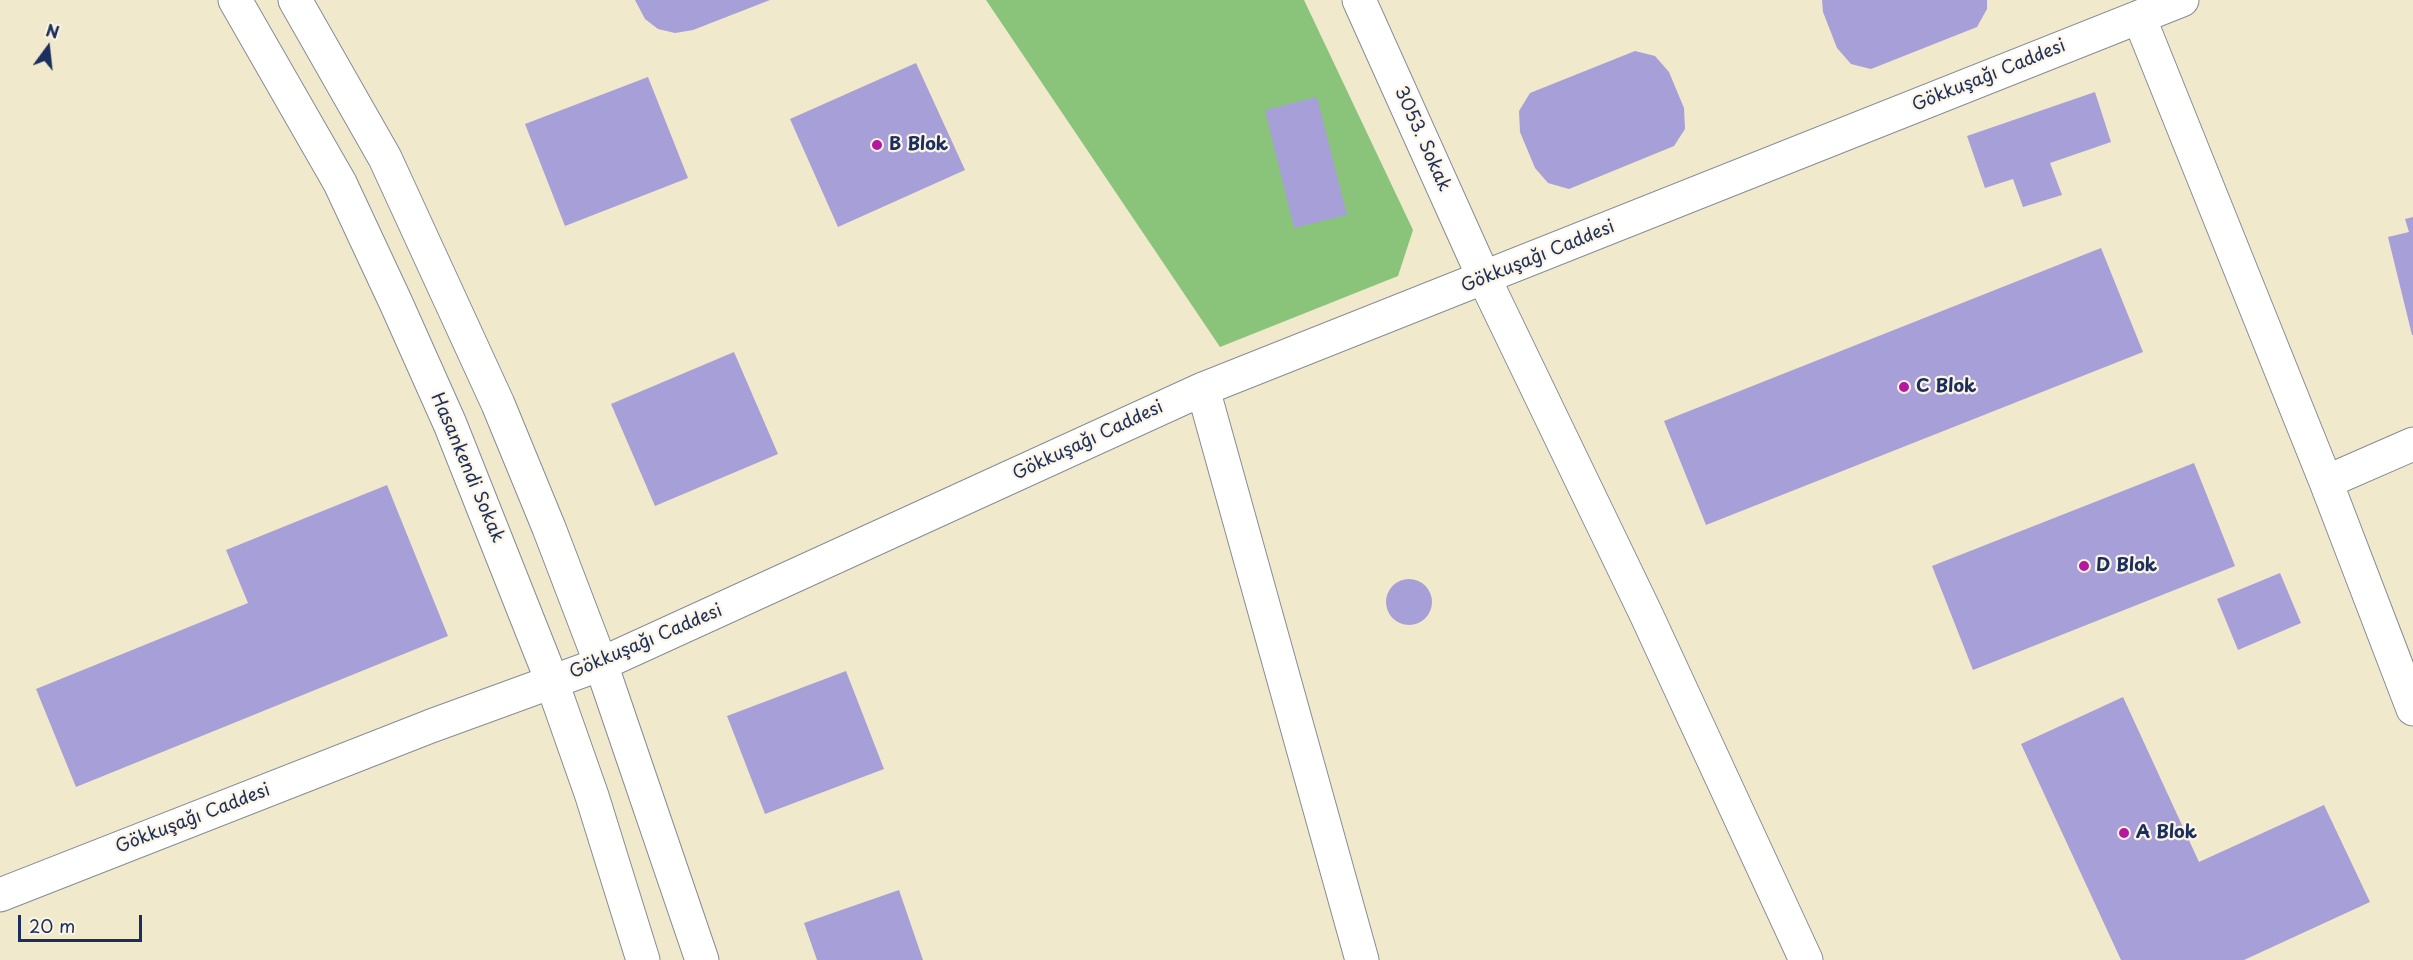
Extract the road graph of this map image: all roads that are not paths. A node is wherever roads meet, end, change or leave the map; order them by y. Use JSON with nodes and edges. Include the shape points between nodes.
{"nodes":[{"id":1,"x":236,"y":0,"type":"edge"},
{"id":2,"x":294,"y":0,"type":"edge"},
{"id":3,"x":1359,"y":0,"type":"edge"},
{"id":4,"x":2182,"y":0,"type":"edge"},
{"id":5,"x":2139,"y":17,"type":"junction"},
{"id":6,"x":1484,"y":278,"type":"junction"},
{"id":7,"x":1203,"y":389,"type":"junction"},
{"id":8,"x":2413,"y":444,"type":"edge"},
{"id":9,"x":2326,"y":482,"type":"junction"},
{"id":10,"x":601,"y":664,"type":"junction"},
{"id":11,"x":552,"y":682,"type":"junction"},
{"id":12,"x":2413,"y":710,"type":"edge"},
{"id":13,"x":0,"y":895,"type":"edge"},
{"id":14,"x":643,"y":960,"type":"edge"},
{"id":15,"x":702,"y":960,"type":"edge"},
{"id":16,"x":1362,"y":960,"type":"edge"},
{"id":17,"x":1806,"y":960,"type":"edge"}],
"edges":[{"from":1,"to":11,"type":"street","name":"Hasankendi Sokak","via":[[340,183],[396,303],[488,516]]},
{"from":2,"to":10,"type":"street","via":[[386,158],[430,251],[533,486]]},
{"from":3,"to":6,"type":"street","name":"3053. Sokak"},
{"from":4,"to":5,"type":"street","name":"Gökkuşağı Caddesi"},
{"from":5,"to":6,"type":"street","name":"Gökkuşağı Caddesi"},
{"from":5,"to":9,"type":"street"},
{"from":6,"to":7,"type":"street","name":"Gökkuşağı Caddesi"},
{"from":6,"to":17,"type":"street","name":"3053. Sokak","via":[[1641,603]]},
{"from":7,"to":10,"type":"street","name":"Gökkuşağı Caddesi"},
{"from":7,"to":16,"type":"street"},
{"from":8,"to":9,"type":"street"},
{"from":9,"to":12,"type":"street"},
{"from":10,"to":11,"type":"street","name":"Gökkuşağı Caddesi"},
{"from":10,"to":15,"type":"street"},
{"from":11,"to":13,"type":"street","name":"Gökkuşağı Caddesi"},
{"from":11,"to":14,"type":"street","name":"Hasankendi Sokak"}]}
